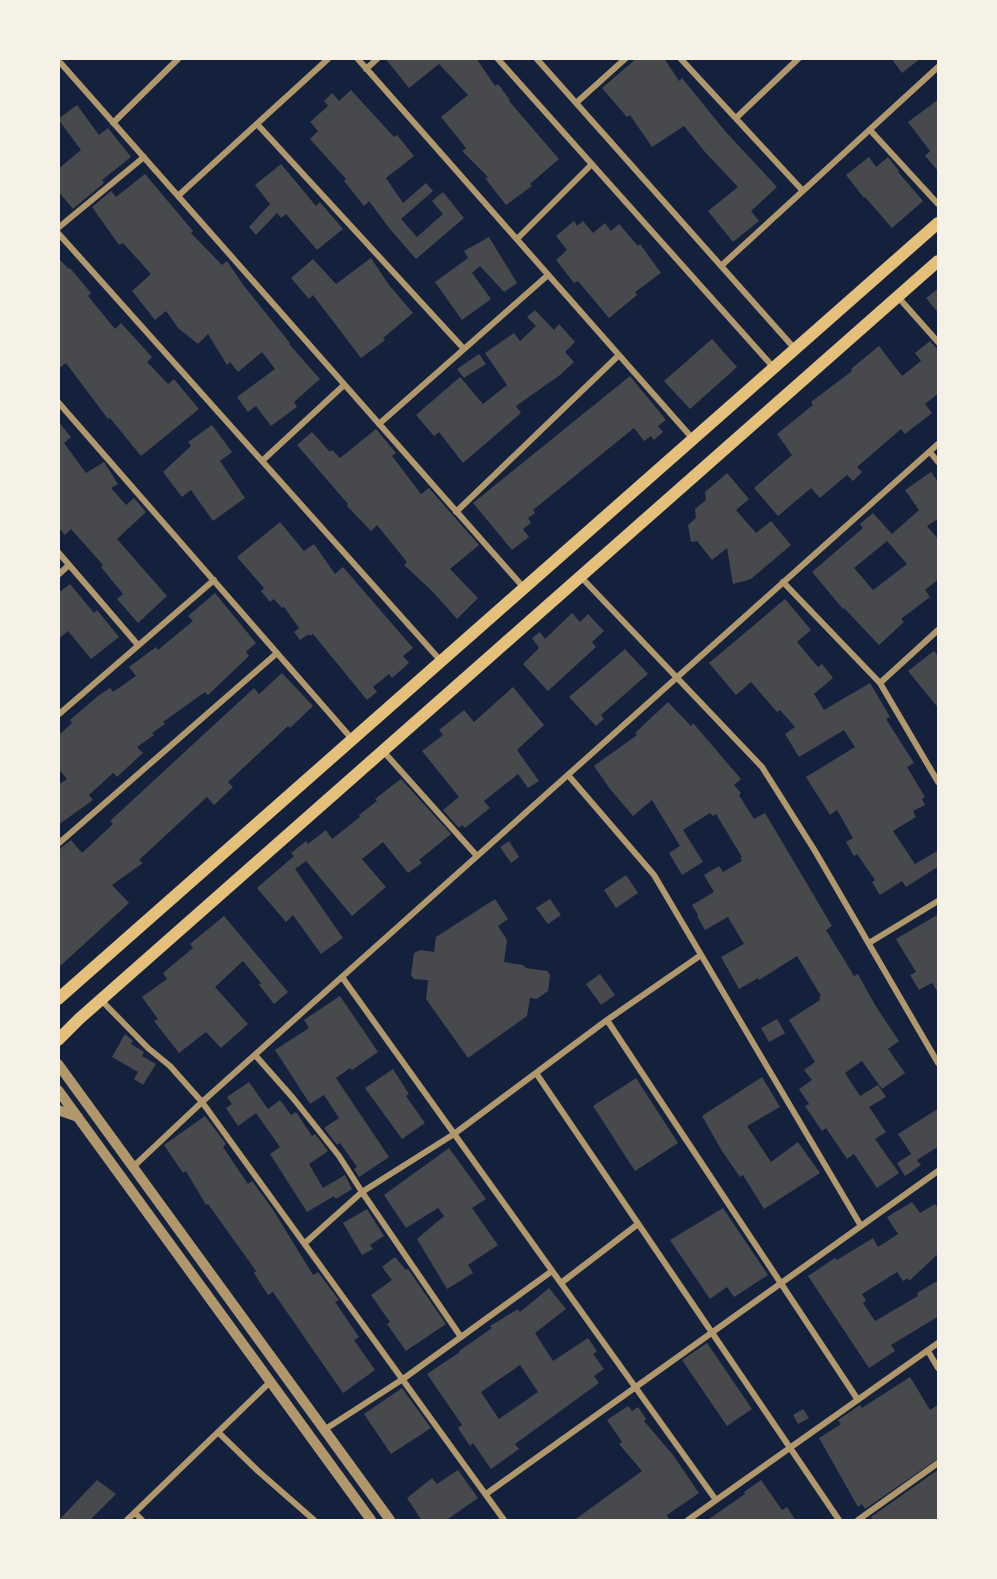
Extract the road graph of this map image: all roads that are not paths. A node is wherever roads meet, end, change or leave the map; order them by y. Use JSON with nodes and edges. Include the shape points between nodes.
{"nodes":[{"id":1,"x":179,"y":58,"type":"edge"},
{"id":2,"x":329,"y":58,"type":"edge"},
{"id":3,"x":357,"y":58,"type":"edge"},
{"id":4,"x":378,"y":58,"type":"edge"},
{"id":5,"x":497,"y":58,"type":"edge"},
{"id":6,"x":536,"y":58,"type":"edge"},
{"id":7,"x":626,"y":58,"type":"edge"},
{"id":8,"x":680,"y":58,"type":"edge"},
{"id":9,"x":799,"y":58,"type":"edge"},
{"id":10,"x":58,"y":60,"type":"edge"},
{"id":11,"x":939,"y":68,"type":"edge"},
{"id":12,"x":366,"y":69,"type":"junction"},
{"id":13,"x":576,"y":103,"type":"junction"},
{"id":14,"x":736,"y":118,"type":"junction"},
{"id":15,"x":113,"y":123,"type":"junction"},
{"id":16,"x":257,"y":124,"type":"junction"},
{"id":17,"x":870,"y":130,"type":"junction"},
{"id":18,"x":144,"y":157,"type":"junction"},
{"id":19,"x":592,"y":164,"type":"junction"},
{"id":20,"x":803,"y":190,"type":"junction"},
{"id":21,"x":178,"y":195,"type":"junction"},
{"id":22,"x":939,"y":204,"type":"edge"},
{"id":23,"x":939,"y":222,"type":"edge"},
{"id":24,"x":58,"y":228,"type":"edge"},
{"id":25,"x":58,"y":233,"type":"edge"},
{"id":26,"x":517,"y":239,"type":"junction"},
{"id":27,"x":939,"y":261,"type":"edge"},
{"id":28,"x":721,"y":266,"type":"junction"},
{"id":29,"x":548,"y":275,"type":"junction"},
{"id":30,"x":898,"y":297,"type":"junction"},
{"id":31,"x":939,"y":342,"type":"edge"},
{"id":32,"x":464,"y":349,"type":"junction"},
{"id":33,"x":795,"y":349,"type":"junction"},
{"id":34,"x":619,"y":355,"type":"junction"},
{"id":35,"x":774,"y":368,"type":"junction"},
{"id":36,"x":344,"y":385,"type":"junction"},
{"id":37,"x":58,"y":402,"type":"edge"},
{"id":38,"x":379,"y":424,"type":"junction"},
{"id":39,"x":693,"y":439,"type":"junction"},
{"id":40,"x":939,"y":444,"type":"edge"},
{"id":41,"x":930,"y":452,"type":"junction"},
{"id":42,"x":262,"y":461,"type":"junction"},
{"id":43,"x":939,"y":462,"type":"edge"},
{"id":44,"x":456,"y":512,"type":"junction"},
{"id":45,"x":58,"y":552,"type":"edge"},
{"id":46,"x":69,"y":565,"type":"junction"},
{"id":47,"x":58,"y":574,"type":"edge"},
{"id":48,"x":581,"y":577,"type":"junction"},
{"id":49,"x":214,"y":580,"type":"junction"},
{"id":50,"x":783,"y":582,"type":"junction"},
{"id":51,"x":524,"y":588,"type":"junction"},
{"id":52,"x":939,"y":630,"type":"edge"},
{"id":53,"x":138,"y":645,"type":"junction"},
{"id":54,"x":277,"y":653,"type":"junction"},
{"id":55,"x":441,"y":661,"type":"junction"},
{"id":56,"x":677,"y":678,"type":"junction"},
{"id":57,"x":880,"y":683,"type":"junction"},
{"id":58,"x":58,"y":715,"type":"edge"},
{"id":59,"x":352,"y":740,"type":"junction"},
{"id":60,"x":383,"y":751,"type":"junction"},
{"id":61,"x":568,"y":775,"type":"junction"},
{"id":62,"x":939,"y":782,"type":"edge"},
{"id":63,"x":58,"y":844,"type":"edge"},
{"id":64,"x":477,"y":856,"type":"junction"},
{"id":65,"x":939,"y":901,"type":"edge"},
{"id":66,"x":869,"y":943,"type":"junction"},
{"id":67,"x":701,"y":956,"type":"junction"},
{"id":68,"x":342,"y":977,"type":"junction"},
{"id":69,"x":58,"y":999,"type":"edge"},
{"id":70,"x":101,"y":1000,"type":"junction"},
{"id":71,"x":608,"y":1020,"type":"junction"},
{"id":72,"x":58,"y":1040,"type":"edge"},
{"id":73,"x":255,"y":1055,"type":"junction"},
{"id":74,"x":939,"y":1063,"type":"edge"},
{"id":75,"x":58,"y":1064,"type":"edge"},
{"id":76,"x":536,"y":1073,"type":"junction"},
{"id":77,"x":58,"y":1090,"type":"edge"},
{"id":78,"x":202,"y":1102,"type":"junction"},
{"id":79,"x":58,"y":1110,"type":"edge"},
{"id":80,"x":78,"y":1117,"type":"junction"},
{"id":81,"x":454,"y":1134,"type":"junction"},
{"id":82,"x":134,"y":1167,"type":"junction"},
{"id":83,"x":939,"y":1171,"type":"edge"},
{"id":84,"x":362,"y":1192,"type":"junction"},
{"id":85,"x":638,"y":1224,"type":"junction"},
{"id":86,"x":861,"y":1226,"type":"junction"},
{"id":87,"x":305,"y":1243,"type":"junction"},
{"id":88,"x":552,"y":1271,"type":"junction"},
{"id":89,"x":561,"y":1283,"type":"junction"},
{"id":90,"x":782,"y":1283,"type":"junction"},
{"id":91,"x":712,"y":1333,"type":"junction"},
{"id":92,"x":461,"y":1337,"type":"junction"},
{"id":93,"x":939,"y":1343,"type":"edge"},
{"id":94,"x":928,"y":1351,"type":"junction"},
{"id":95,"x":939,"y":1368,"type":"edge"},
{"id":96,"x":403,"y":1379,"type":"junction"},
{"id":97,"x":270,"y":1382,"type":"junction"},
{"id":98,"x":636,"y":1387,"type":"junction"},
{"id":99,"x":858,"y":1400,"type":"junction"},
{"id":100,"x":324,"y":1430,"type":"junction"},
{"id":101,"x":218,"y":1432,"type":"junction"},
{"id":102,"x":790,"y":1448,"type":"junction"},
{"id":103,"x":939,"y":1463,"type":"edge"},
{"id":104,"x":486,"y":1494,"type":"junction"},
{"id":105,"x":717,"y":1500,"type":"junction"},
{"id":106,"x":135,"y":1513,"type":"junction"},
{"id":107,"x":128,"y":1521,"type":"edge"},
{"id":108,"x":142,"y":1521,"type":"edge"},
{"id":109,"x":314,"y":1521,"type":"edge"},
{"id":110,"x":371,"y":1521,"type":"edge"},
{"id":111,"x":390,"y":1521,"type":"edge"},
{"id":112,"x":504,"y":1521,"type":"edge"},
{"id":113,"x":688,"y":1521,"type":"edge"},
{"id":114,"x":839,"y":1521,"type":"edge"},
{"id":115,"x":858,"y":1521,"type":"edge"}],
"edges":[{"from":1,"to":15,"type":"street"},
{"from":2,"to":16,"type":"street"},
{"from":3,"to":12,"type":"street"},
{"from":4,"to":12,"type":"street"},
{"from":5,"to":19,"type":"street"},
{"from":6,"to":13,"type":"street"},
{"from":7,"to":13,"type":"street"},
{"from":8,"to":14,"type":"street"},
{"from":9,"to":14,"type":"street"},
{"from":10,"to":15,"type":"street"},
{"from":11,"to":17,"type":"street"},
{"from":12,"to":26,"type":"street"},
{"from":13,"to":28,"type":"street"},
{"from":14,"to":20,"type":"street"},
{"from":15,"to":18,"type":"street"},
{"from":16,"to":21,"type":"street"},
{"from":16,"to":32,"type":"street"},
{"from":17,"to":20,"type":"street"},
{"from":17,"to":22,"type":"street"},
{"from":18,"to":21,"type":"street"},
{"from":18,"to":24,"type":"street"},
{"from":19,"to":26,"type":"street"},
{"from":19,"to":35,"type":"street"},
{"from":20,"to":28,"type":"street"},
{"from":21,"to":36,"type":"street"},
{"from":23,"to":33,"type":"main road"},
{"from":25,"to":42,"type":"street"},
{"from":26,"to":29,"type":"street"},
{"from":27,"to":30,"type":"main road"},
{"from":28,"to":33,"type":"street"},
{"from":29,"to":32,"type":"street"},
{"from":29,"to":34,"type":"street"},
{"from":30,"to":31,"type":"street"},
{"from":30,"to":48,"type":"main road"},
{"from":32,"to":38,"type":"street"},
{"from":33,"to":35,"type":"main road"},
{"from":34,"to":39,"type":"street"},
{"from":34,"to":44,"type":"street"},
{"from":35,"to":39,"type":"main road"},
{"from":36,"to":38,"type":"street"},
{"from":36,"to":42,"type":"street"},
{"from":37,"to":49,"type":"street"},
{"from":38,"to":44,"type":"street"},
{"from":39,"to":51,"type":"main road"},
{"from":40,"to":41,"type":"street"},
{"from":41,"to":43,"type":"street"},
{"from":41,"to":50,"type":"street"},
{"from":42,"to":55,"type":"street"},
{"from":44,"to":51,"type":"street"},
{"from":45,"to":46,"type":"street"},
{"from":46,"to":47,"type":"street"},
{"from":46,"to":53,"type":"street"},
{"from":48,"to":56,"type":"street"},
{"from":48,"to":60,"type":"main road"},
{"from":49,"to":53,"type":"street"},
{"from":49,"to":54,"type":"street"},
{"from":50,"to":56,"type":"street"},
{"from":50,"to":57,"type":"street"},
{"from":51,"to":55,"type":"main road"},
{"from":52,"to":57,"type":"street"},
{"from":53,"to":58,"type":"street"},
{"from":54,"to":59,"type":"street"},
{"from":54,"to":63,"type":"street"},
{"from":55,"to":59,"type":"main road"},
{"from":56,"to":61,"type":"street"},
{"from":56,"to":66,"type":"street","via":[[762,767]]},
{"from":57,"to":62,"type":"street"},
{"from":59,"to":69,"type":"main road"},
{"from":60,"to":64,"type":"street"},
{"from":60,"to":70,"type":"main road"},
{"from":61,"to":64,"type":"street"},
{"from":61,"to":67,"type":"street","via":[[654,875]]},
{"from":64,"to":68,"type":"street"},
{"from":65,"to":66,"type":"street"},
{"from":66,"to":74,"type":"street"},
{"from":67,"to":71,"type":"street"},
{"from":67,"to":86,"type":"street"},
{"from":68,"to":73,"type":"street"},
{"from":68,"to":81,"type":"street"},
{"from":70,"to":72,"type":"main road"},
{"from":70,"to":78,"type":"street"},
{"from":71,"to":76,"type":"street"},
{"from":71,"to":90,"type":"street"},
{"from":73,"to":78,"type":"street"},
{"from":73,"to":84,"type":"street","via":[[339,1156]]},
{"from":75,"to":82,"type":"street"},
{"from":76,"to":81,"type":"street"},
{"from":76,"to":85,"type":"street"},
{"from":77,"to":80,"type":"street"},
{"from":78,"to":82,"type":"street"},
{"from":78,"to":87,"type":"street"},
{"from":79,"to":80,"type":"street"},
{"from":80,"to":97,"type":"street"},
{"from":81,"to":84,"type":"street"},
{"from":81,"to":88,"type":"street"},
{"from":82,"to":100,"type":"street"},
{"from":83,"to":86,"type":"street"},
{"from":84,"to":87,"type":"street"},
{"from":84,"to":92,"type":"street"},
{"from":85,"to":89,"type":"street"},
{"from":85,"to":91,"type":"street"},
{"from":86,"to":90,"type":"street"},
{"from":87,"to":96,"type":"street"},
{"from":88,"to":89,"type":"street"},
{"from":88,"to":92,"type":"street"},
{"from":89,"to":98,"type":"street"},
{"from":90,"to":91,"type":"street"},
{"from":90,"to":99,"type":"street"},
{"from":91,"to":98,"type":"street"},
{"from":91,"to":102,"type":"street"},
{"from":92,"to":96,"type":"street"},
{"from":93,"to":94,"type":"street"},
{"from":94,"to":95,"type":"street"},
{"from":94,"to":99,"type":"street"},
{"from":96,"to":100,"type":"street"},
{"from":96,"to":104,"type":"street"},
{"from":97,"to":101,"type":"street"},
{"from":97,"to":110,"type":"street"},
{"from":98,"to":104,"type":"street"},
{"from":98,"to":105,"type":"street"},
{"from":99,"to":102,"type":"street"},
{"from":100,"to":111,"type":"street"},
{"from":101,"to":106,"type":"street"},
{"from":101,"to":109,"type":"street"},
{"from":102,"to":105,"type":"street"},
{"from":102,"to":114,"type":"street"},
{"from":103,"to":115,"type":"street"},
{"from":104,"to":112,"type":"street"},
{"from":105,"to":113,"type":"street"},
{"from":106,"to":107,"type":"street"},
{"from":106,"to":108,"type":"street"}]}
